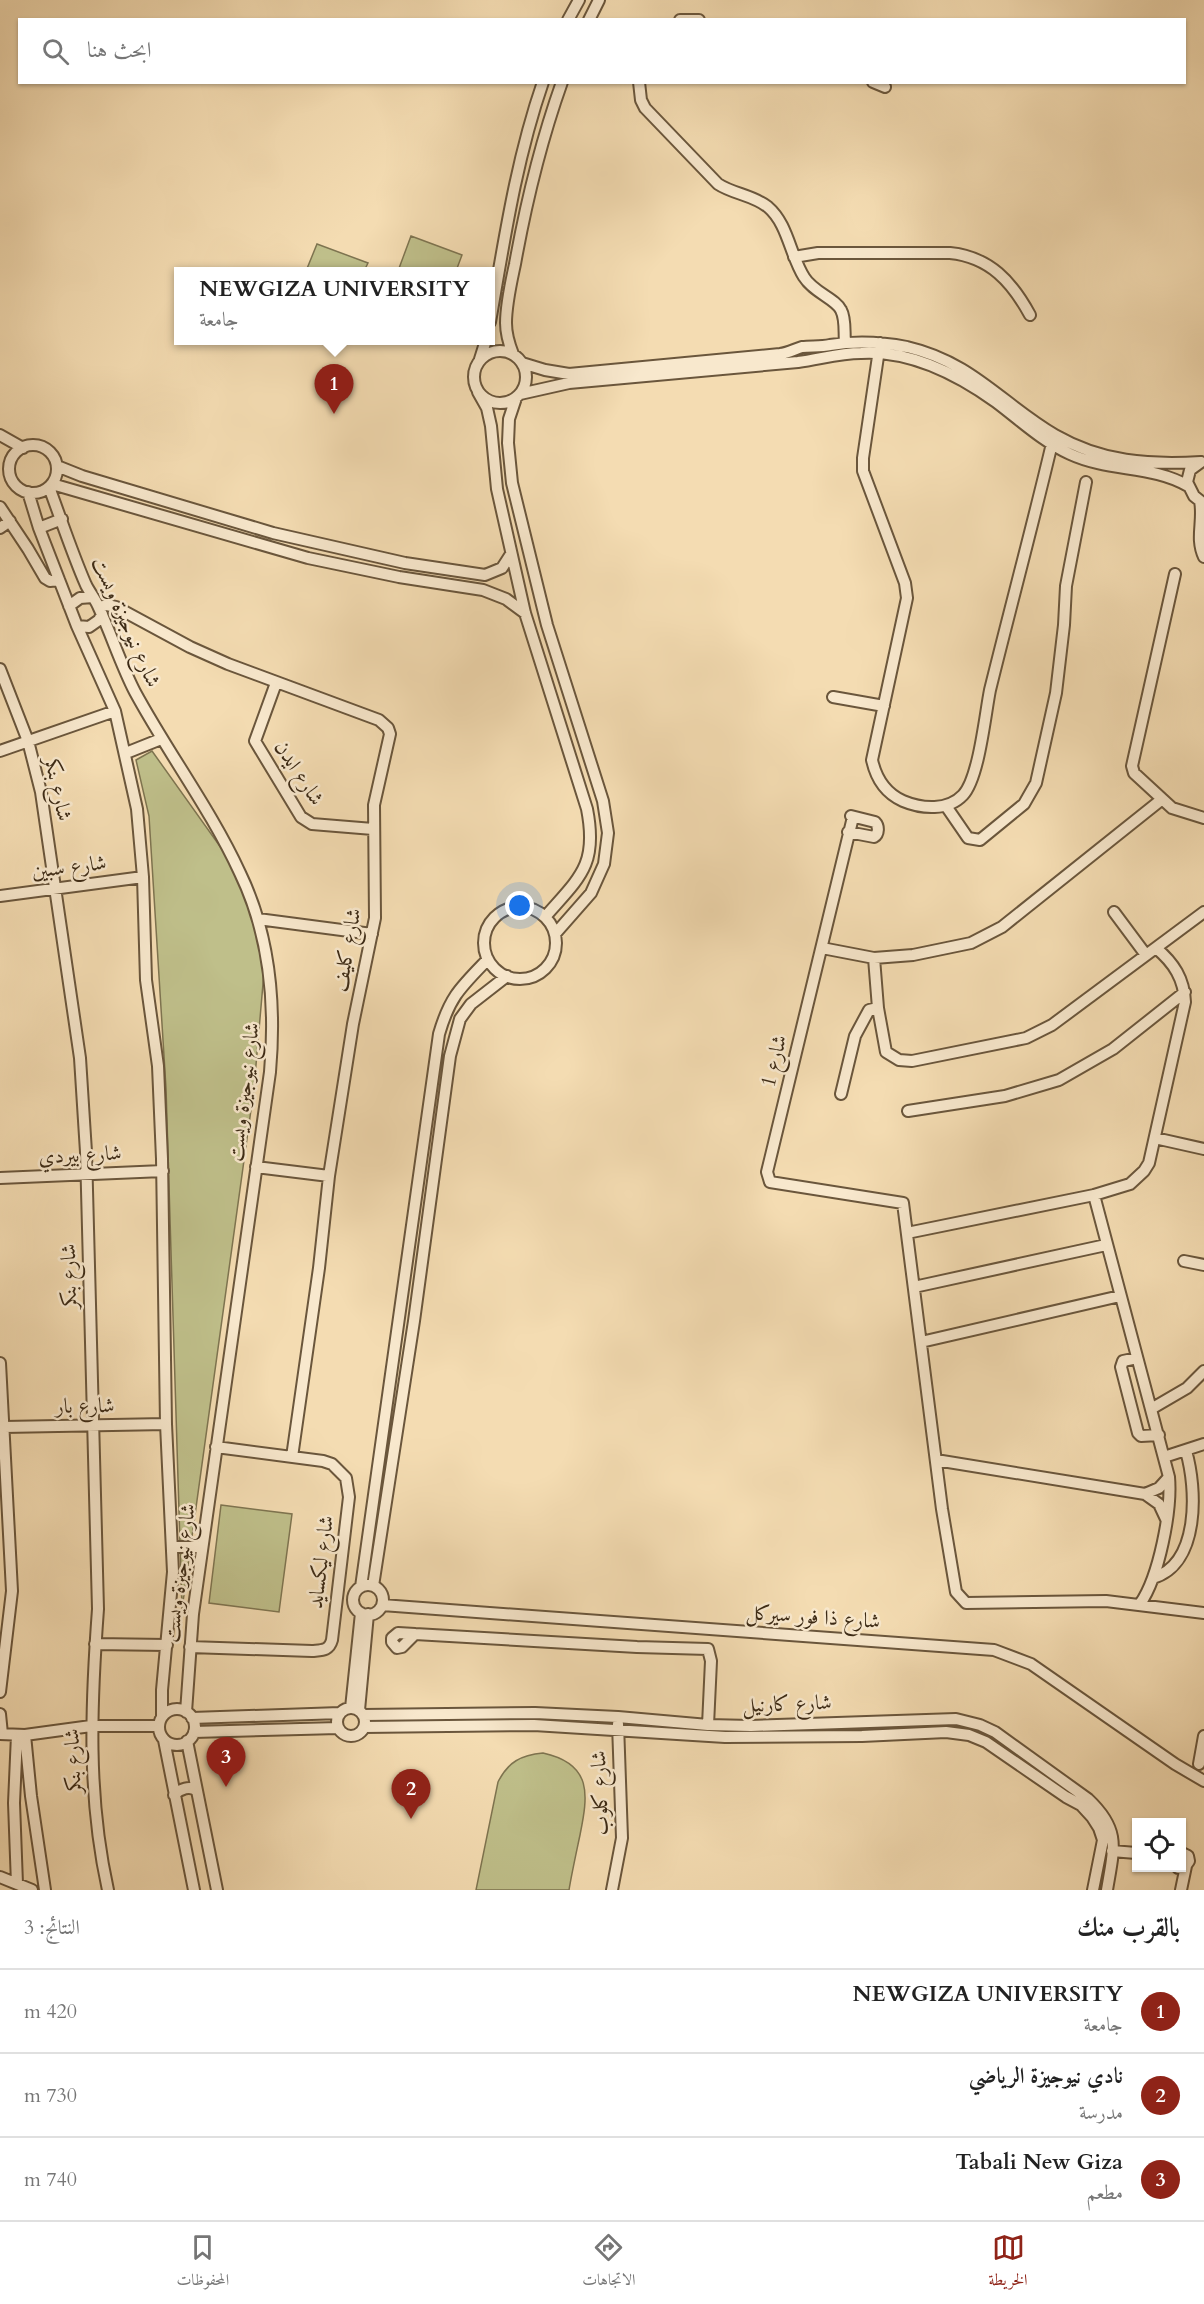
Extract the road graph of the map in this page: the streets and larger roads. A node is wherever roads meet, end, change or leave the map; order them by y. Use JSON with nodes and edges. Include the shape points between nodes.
{"nodes":[{"id":1,"x":579,"y":0,"type":"edge"},
{"id":2,"x":599,"y":0,"type":"edge"},
{"id":3,"x":570,"y":18,"type":"edge"},
{"id":4,"x":590,"y":18,"type":"edge"},
{"id":5,"x":542,"y":84,"type":"edge"},
{"id":6,"x":561,"y":84,"type":"edge"},
{"id":7,"x":639,"y":84,"type":"edge"},
{"id":8,"x":878,"y":84,"type":"edge"},
{"id":9,"x":885,"y":87,"type":"dead end"},
{"id":10,"x":794,"y":257,"type":"junction"},
{"id":11,"x":495,"y":292,"type":"edge"},
{"id":12,"x":1030,"y":315,"type":"dead end"},
{"id":13,"x":845,"y":342,"type":"junction"},
{"id":14,"x":484,"y":345,"type":"edge"},
{"id":15,"x":806,"y":347,"type":"junction"},
{"id":16,"x":879,"y":348,"type":"junction"},
{"id":17,"x":513,"y":354,"type":"junction"},
{"id":18,"x":480,"y":359,"type":"junction"},
{"id":19,"x":808,"y":360,"type":"junction"},
{"id":20,"x":522,"y":363,"type":"junction"},
{"id":21,"x":668,"y":368,"type":"junction"},
{"id":22,"x":569,"y":378,"type":"junction"},
{"id":23,"x":478,"y":392,"type":"junction"},
{"id":24,"x":518,"y":396,"type":"junction"},
{"id":25,"x":0,"y":435,"type":"edge"},
{"id":26,"x":1053,"y":440,"type":"junction"},
{"id":27,"x":23,"y":448,"type":"junction"},
{"id":28,"x":0,"y":458,"type":"edge"},
{"id":29,"x":1202,"y":462,"type":"edge"},
{"id":30,"x":9,"y":466,"type":"junction"},
{"id":31,"x":57,"y":466,"type":"junction"},
{"id":32,"x":1086,"y":482,"type":"dead end"},
{"id":33,"x":51,"y":485,"type":"junction"},
{"id":34,"x":1188,"y":486,"type":"junction"},
{"id":35,"x":27,"y":492,"type":"junction"},
{"id":36,"x":1202,"y":502,"type":"edge"},
{"id":37,"x":0,"y":507,"type":"edge"},
{"id":38,"x":62,"y":519,"type":"junction"},
{"id":39,"x":10,"y":521,"type":"junction"},
{"id":40,"x":1203,"y":526,"type":"edge"},
{"id":41,"x":0,"y":528,"type":"edge"},
{"id":42,"x":39,"y":528,"type":"junction"},
{"id":43,"x":44,"y":542,"type":"junction"},
{"id":44,"x":28,"y":549,"type":"junction"},
{"id":45,"x":511,"y":554,"type":"junction"},
{"id":46,"x":1204,"y":557,"type":"edge"},
{"id":47,"x":1175,"y":574,"type":"dead end"},
{"id":48,"x":485,"y":575,"type":"junction"},
{"id":49,"x":59,"y":580,"type":"junction"},
{"id":50,"x":483,"y":590,"type":"junction"},
{"id":51,"x":69,"y":606,"type":"junction"},
{"id":52,"x":98,"y":606,"type":"junction"},
{"id":53,"x":525,"y":613,"type":"junction"},
{"id":54,"x":77,"y":626,"type":"junction"},
{"id":55,"x":0,"y":669,"type":"edge"},
{"id":56,"x":276,"y":683,"type":"junction"},
{"id":57,"x":569,"y":696,"type":"junction"},
{"id":58,"x":834,"y":697,"type":"dead end"},
{"id":59,"x":553,"y":701,"type":"junction"},
{"id":60,"x":884,"y":706,"type":"junction"},
{"id":61,"x":115,"y":711,"type":"junction"},
{"id":62,"x":162,"y":740,"type":"junction"},
{"id":63,"x":28,"y":741,"type":"junction"},
{"id":64,"x":0,"y":751,"type":"edge"},
{"id":65,"x":126,"y":753,"type":"junction"},
{"id":66,"x":1161,"y":800,"type":"junction"},
{"id":67,"x":946,"y":806,"type":"junction"},
{"id":68,"x":1204,"y":818,"type":"edge"},
{"id":69,"x":373,"y":829,"type":"junction"},
{"id":70,"x":848,"y":832,"type":"junction"},
{"id":71,"x":142,"y":877,"type":"junction"},
{"id":72,"x":56,"y":887,"type":"junction"},
{"id":73,"x":0,"y":896,"type":"edge"},
{"id":74,"x":1114,"y":912,"type":"dead end"},
{"id":75,"x":1204,"y":912,"type":"edge"},
{"id":76,"x":545,"y":918,"type":"junction"},
{"id":77,"x":258,"y":920,"type":"junction"},
{"id":78,"x":372,"y":934,"type":"junction"},
{"id":79,"x":555,"y":934,"type":"junction"},
{"id":80,"x":822,"y":948,"type":"junction"},
{"id":81,"x":1156,"y":948,"type":"junction"},
{"id":82,"x":1146,"y":956,"type":"junction"},
{"id":83,"x":874,"y":958,"type":"junction"},
{"id":84,"x":488,"y":959,"type":"junction"},
{"id":85,"x":507,"y":976,"type":"junction"},
{"id":86,"x":1185,"y":992,"type":"junction"},
{"id":87,"x":878,"y":1008,"type":"junction"},
{"id":88,"x":841,"y":1094,"type":"dead end"},
{"id":89,"x":908,"y":1111,"type":"dead end"},
{"id":90,"x":1155,"y":1138,"type":"junction"},
{"id":91,"x":1204,"y":1149,"type":"edge"},
{"id":92,"x":256,"y":1167,"type":"junction"},
{"id":93,"x":163,"y":1170,"type":"junction"},
{"id":94,"x":86,"y":1173,"type":"junction"},
{"id":95,"x":329,"y":1176,"type":"junction"},
{"id":96,"x":0,"y":1178,"type":"edge"},
{"id":97,"x":1094,"y":1195,"type":"junction"},
{"id":98,"x":907,"y":1233,"type":"junction"},
{"id":99,"x":1106,"y":1245,"type":"junction"},
{"id":100,"x":1184,"y":1261,"type":"dead end"},
{"id":101,"x":1204,"y":1265,"type":"edge"},
{"id":102,"x":914,"y":1287,"type":"junction"},
{"id":103,"x":1120,"y":1296,"type":"junction"},
{"id":104,"x":921,"y":1342,"type":"junction"},
{"id":105,"x":1137,"y":1358,"type":"junction"},
{"id":106,"x":0,"y":1363,"type":"edge"},
{"id":107,"x":1204,"y":1371,"type":"edge"},
{"id":108,"x":1151,"y":1409,"type":"junction"},
{"id":109,"x":166,"y":1424,"type":"junction"},
{"id":110,"x":92,"y":1425,"type":"junction"},
{"id":111,"x":4,"y":1427,"type":"junction"},
{"id":112,"x":1159,"y":1435,"type":"junction"},
{"id":113,"x":1204,"y":1444,"type":"edge"},
{"id":114,"x":216,"y":1447,"type":"junction"},
{"id":115,"x":1186,"y":1452,"type":"junction"},
{"id":116,"x":292,"y":1457,"type":"junction"},
{"id":117,"x":1164,"y":1457,"type":"junction"},
{"id":118,"x":936,"y":1460,"type":"junction"},
{"id":119,"x":1169,"y":1477,"type":"junction"},
{"id":120,"x":1145,"y":1494,"type":"junction"},
{"id":121,"x":1167,"y":1521,"type":"junction"},
{"id":122,"x":202,"y":1547,"type":"junction"},
{"id":123,"x":172,"y":1548,"type":"junction"},
{"id":124,"x":1152,"y":1582,"type":"junction"},
{"id":125,"x":373,"y":1586,"type":"junction"},
{"id":126,"x":361,"y":1587,"type":"junction"},
{"id":127,"x":1140,"y":1604,"type":"junction"},
{"id":128,"x":382,"y":1605,"type":"junction"},
{"id":129,"x":1158,"y":1606,"type":"junction"},
{"id":130,"x":365,"y":1613,"type":"junction"},
{"id":131,"x":1204,"y":1613,"type":"edge"},
{"id":132,"x":415,"y":1634,"type":"dead end"},
{"id":133,"x":95,"y":1644,"type":"junction"},
{"id":134,"x":167,"y":1645,"type":"junction"},
{"id":135,"x":190,"y":1647,"type":"junction"},
{"id":136,"x":0,"y":1692,"type":"edge"},
{"id":137,"x":358,"y":1711,"type":"junction"},
{"id":138,"x":340,"y":1713,"type":"junction"},
{"id":139,"x":535,"y":1713,"type":"junction"},
{"id":140,"x":0,"y":1714,"type":"edge"},
{"id":141,"x":189,"y":1715,"type":"junction"},
{"id":142,"x":618,"y":1717,"type":"junction"},
{"id":143,"x":221,"y":1718,"type":"junction"},
{"id":144,"x":160,"y":1722,"type":"junction"},
{"id":145,"x":784,"y":1724,"type":"junction"},
{"id":146,"x":534,"y":1725,"type":"junction"},
{"id":147,"x":708,"y":1725,"type":"junction"},
{"id":148,"x":91,"y":1726,"type":"junction"},
{"id":149,"x":364,"y":1727,"type":"junction"},
{"id":150,"x":338,"y":1728,"type":"junction"},
{"id":151,"x":617,"y":1730,"type":"junction"},
{"id":152,"x":222,"y":1731,"type":"junction"},
{"id":153,"x":194,"y":1732,"type":"junction"},
{"id":154,"x":1,"y":1734,"type":"edge"},
{"id":155,"x":21,"y":1735,"type":"junction"},
{"id":156,"x":785,"y":1736,"type":"junction"},
{"id":157,"x":1204,"y":1736,"type":"edge"},
{"id":158,"x":164,"y":1740,"type":"junction"},
{"id":159,"x":187,"y":1742,"type":"junction"},
{"id":160,"x":1199,"y":1764,"type":"dead end"},
{"id":161,"x":1204,"y":1781,"type":"edge"},
{"id":162,"x":197,"y":1791,"type":"junction"},
{"id":163,"x":174,"y":1795,"type":"junction"},
{"id":164,"x":1084,"y":1802,"type":"junction"},
{"id":165,"x":1112,"y":1851,"type":"junction"},
{"id":166,"x":1132,"y":1853,"type":"edge"},
{"id":167,"x":1182,"y":1872,"type":"edge"},
{"id":168,"x":0,"y":1877,"type":"edge"},
{"id":169,"x":17,"y":1884,"type":"junction"},
{"id":170,"x":32,"y":1890,"type":"edge"},
{"id":171,"x":45,"y":1890,"type":"edge"},
{"id":172,"x":108,"y":1890,"type":"edge"},
{"id":173,"x":194,"y":1890,"type":"edge"},
{"id":174,"x":217,"y":1890,"type":"edge"},
{"id":175,"x":612,"y":1890,"type":"edge"},
{"id":176,"x":1093,"y":1890,"type":"edge"},
{"id":177,"x":1107,"y":1890,"type":"edge"},
{"id":178,"x":1181,"y":1890,"type":"edge"}],
"edges":[{"from":1,"to":3,"type":"street"},
{"from":2,"to":4,"type":"street"},
{"from":5,"to":11,"type":"street","via":[[519,166]]},
{"from":6,"to":17,"type":"street","via":[[544,138],[514,266],[506,321]]},
{"from":7,"to":10,"type":"street","via":[[645,108],[717,184],[758,201],[777,216]]},
{"from":8,"to":9,"type":"street"},
{"from":10,"to":12,"type":"street","via":[[818,253],[967,255],[1005,278]]},
{"from":10,"to":13,"type":"street","via":[[809,284],[842,310]]},
{"from":13,"to":15,"type":"street"},
{"from":13,"to":16,"type":"street"},
{"from":14,"to":18,"type":"street"},
{"from":15,"to":19,"type":"street"},
{"from":15,"to":21,"type":"street","via":[[780,354]]},
{"from":16,"to":19,"type":"street"},
{"from":16,"to":26,"type":"street","via":[[908,347],[960,367],[983,381]]},
{"from":16,"to":60,"type":"street","via":[[863,471],[905,583],[906,598]]},
{"from":17,"to":18,"type":"street","via":[[496,351]]},
{"from":17,"to":20,"type":"street"},
{"from":18,"to":23,"type":"street","via":[[474,373]]},
{"from":19,"to":21,"type":"street"},
{"from":20,"to":22,"type":"street"},
{"from":20,"to":24,"type":"street","via":[[526,379]]},
{"from":21,"to":22,"type":"street"},
{"from":22,"to":24,"type":"street"},
{"from":23,"to":24,"type":"street","via":[[500,404]]},
{"from":23,"to":45,"type":"street","via":[[491,426],[497,489]]},
{"from":24,"to":57,"type":"street","via":[[509,419],[512,483]]},
{"from":25,"to":27,"type":"street"},
{"from":26,"to":29,"type":"street","via":[[1120,460]]},
{"from":26,"to":34,"type":"street","via":[[1090,462],[1159,474]]},
{"from":26,"to":67,"type":"street","via":[[973,776],[964,794]]},
{"from":27,"to":30,"type":"street"},
{"from":27,"to":31,"type":"street","via":[[44,448]]},
{"from":28,"to":30,"type":"street"},
{"from":29,"to":34,"type":"street","via":[[1190,470]]},
{"from":30,"to":35,"type":"street","via":[[13,483]]},
{"from":31,"to":33,"type":"street"},
{"from":31,"to":48,"type":"street","via":[[317,544]]},
{"from":32,"to":67,"type":"street","via":[[1067,579],[1056,693],[1034,789],[1024,804],[980,840],[968,838]]},
{"from":33,"to":35,"type":"street","via":[[37,493]]},
{"from":33,"to":38,"type":"street","name":"شارع نيوجيزة ويست"},
{"from":33,"to":50,"type":"street","via":[[308,558],[399,578]]},
{"from":34,"to":36,"type":"street"},
{"from":35,"to":42,"type":"street","name":"شارع نيوجيزة ويست"},
{"from":36,"to":40,"type":"street"},
{"from":37,"to":39,"type":"street"},
{"from":38,"to":42,"type":"street"},
{"from":38,"to":52,"type":"street","name":"شارع نيوجيزة ويست"},
{"from":39,"to":41,"type":"street"},
{"from":39,"to":44,"type":"street"},
{"from":40,"to":46,"type":"street","via":[[1199,540]]},
{"from":42,"to":43,"type":"street","name":"شارع نيوجيزة ويست"},
{"from":43,"to":44,"type":"street"},
{"from":43,"to":49,"type":"street","name":"شارع نيوجيزة ويست"},
{"from":44,"to":49,"type":"street","via":[[45,578]]},
{"from":45,"to":48,"type":"street","via":[[502,568]]},
{"from":45,"to":53,"type":"street"},
{"from":47,"to":66,"type":"street","via":[[1132,766],[1134,773]]},
{"from":48,"to":50,"type":"street"},
{"from":49,"to":51,"type":"street","name":"شارع نيوجيزة ويست"},
{"from":50,"to":53,"type":"street","via":[[506,599]]},
{"from":51,"to":52,"type":"street","via":[[80,598]]},
{"from":51,"to":54,"type":"street","name":"شارع نيوجيزة ويست"},
{"from":52,"to":54,"type":"street","via":[[99,620],[89,627]]},
{"from":52,"to":56,"type":"street","name":"شارع كليف","via":[[116,607],[190,647]]},
{"from":52,"to":62,"type":"street","name":"شارع نيوجيزة ويست","via":[[134,689]]},
{"from":53,"to":59,"type":"street"},
{"from":54,"to":61,"type":"street","name":"شارع نيوجيزة ويست"},
{"from":55,"to":63,"type":"street","name":"شارع بنكر"},
{"from":56,"to":69,"type":"street","name":"شارع كليف","via":[[379,720],[388,728]]},
{"from":56,"to":69,"type":"street","name":"شارع ايدن","via":[[255,741],[301,817],[312,824]]},
{"from":57,"to":59,"type":"street"},
{"from":57,"to":79,"type":"street","via":[[603,801],[608,833],[604,864],[591,893]]},
{"from":58,"to":60,"type":"street"},
{"from":59,"to":76,"type":"street","via":[[592,835],[589,858],[579,880]]},
{"from":60,"to":67,"type":"street","via":[[872,759],[878,779],[900,800]]},
{"from":61,"to":63,"type":"street"},
{"from":61,"to":65,"type":"street","name":"شارع نيوجيزة ويست"},
{"from":62,"to":65,"type":"street"},
{"from":62,"to":77,"type":"street","name":"شارع نيوجيزة ويست","via":[[229,849]]},
{"from":63,"to":64,"type":"street"},
{"from":63,"to":72,"type":"street","name":"شارع بنكر","via":[[41,792]]},
{"from":65,"to":71,"type":"street","name":"شارع نيوجيزة ويست","via":[[137,809]]},
{"from":66,"to":68,"type":"street","via":[[1172,808]]},
{"from":66,"to":83,"type":"street","via":[[1002,927],[971,943]]},
{"from":69,"to":78,"type":"street","name":"شارع كليف"},
{"from":70,"to":70,"type":"street","name":"شارع 1","via":[[874,837],[878,827],[875,822],[852,817]]},
{"from":70,"to":80,"type":"street","name":"شارع 1"},
{"from":71,"to":72,"type":"street","name":"شارع سبين"},
{"from":71,"to":93,"type":"street","name":"شارع نيوجيزة ويست","via":[[146,980],[158,1066]]},
{"from":72,"to":73,"type":"street","name":"شارع سبين"},
{"from":72,"to":94,"type":"street","name":"شارع بنكر","via":[[80,1058]]},
{"from":74,"to":82,"type":"street"},
{"from":75,"to":81,"type":"street"},
{"from":76,"to":79,"type":"street"},
{"from":76,"to":84,"type":"street","via":[[530,908],[518,907],[496,916],[485,936]]},
{"from":77,"to":78,"type":"street"},
{"from":77,"to":92,"type":"street","name":"شارع نيوجيزة ويست","via":[[271,986],[273,1033]]},
{"from":78,"to":95,"type":"street","name":"شارع كليف"},
{"from":79,"to":85,"type":"street","via":[[555,950],[546,969],[527,978]]},
{"from":80,"to":83,"type":"street"},
{"from":80,"to":98,"type":"street","name":"شارع 1","via":[[767,1172],[770,1182],[903,1203]]},
{"from":81,"to":82,"type":"street"},
{"from":81,"to":86,"type":"street","via":[[1175,967]]},
{"from":82,"to":87,"type":"street","via":[[1035,1034],[912,1061],[899,1060],[886,1052]]},
{"from":83,"to":87,"type":"street"},
{"from":84,"to":85,"type":"street"},
{"from":84,"to":126,"type":"street","via":[[456,992],[439,1034]]},
{"from":85,"to":125,"type":"street","via":[[460,1019],[450,1056]]},
{"from":86,"to":89,"type":"street","via":[[1113,1049],[1059,1080],[1005,1096]]},
{"from":86,"to":90,"type":"street"},
{"from":87,"to":88,"type":"street","via":[[869,1010],[855,1036]]},
{"from":90,"to":91,"type":"street"},
{"from":90,"to":97,"type":"street","via":[[1149,1163],[1138,1178]]},
{"from":92,"to":95,"type":"street"},
{"from":92,"to":114,"type":"street","name":"شارع نيوجيزة ويست"},
{"from":93,"to":94,"type":"street","name":"شارع بيردي"},
{"from":93,"to":109,"type":"street","name":"شارع نيوجيزة ويست"},
{"from":94,"to":96,"type":"street","name":"شارع بيردي"},
{"from":94,"to":110,"type":"street","name":"شارع بنكر"},
{"from":95,"to":116,"type":"street","name":"شارع كليف"},
{"from":97,"to":98,"type":"street"},
{"from":97,"to":99,"type":"street"},
{"from":98,"to":102,"type":"street"},
{"from":99,"to":102,"type":"street"},
{"from":99,"to":103,"type":"street"},
{"from":100,"to":101,"type":"street"},
{"from":102,"to":104,"type":"street"},
{"from":103,"to":104,"type":"street"},
{"from":103,"to":105,"type":"street"},
{"from":104,"to":118,"type":"street"},
{"from":105,"to":108,"type":"street"},
{"from":105,"to":112,"type":"street","via":[[1123,1361],[1121,1367],[1138,1433]]},
{"from":106,"to":111,"type":"street"},
{"from":107,"to":108,"type":"street","via":[[1187,1388]]},
{"from":108,"to":112,"type":"street"},
{"from":109,"to":110,"type":"street","name":"شارع بار"},
{"from":109,"to":123,"type":"street","name":"شارع نيوجيزة ويست"},
{"from":110,"to":111,"type":"street","name":"شارع بار"},
{"from":110,"to":133,"type":"street","name":"شارع بنكر"},
{"from":111,"to":136,"type":"street","via":[[12,1591]]},
{"from":112,"to":117,"type":"street"},
{"from":113,"to":115,"type":"street"},
{"from":114,"to":116,"type":"street","name":"شارع ليكسايد"},
{"from":114,"to":122,"type":"street","name":"شارع نيوجيزة ويست"},
{"from":115,"to":117,"type":"street"},
{"from":115,"to":124,"type":"street","via":[[1194,1488],[1186,1542],[1176,1564]]},
{"from":116,"to":135,"type":"street","name":"شارع ليكسايد","via":[[332,1464],[349,1487],[330,1645],[325,1650],[312,1651]]},
{"from":117,"to":119,"type":"street"},
{"from":118,"to":120,"type":"street"},
{"from":118,"to":127,"type":"street","via":[[955,1585],[966,1603],[1063,1600]]},
{"from":119,"to":120,"type":"street","via":[[1159,1488]]},
{"from":119,"to":121,"type":"street"},
{"from":120,"to":121,"type":"street","via":[[1159,1504]]},
{"from":121,"to":124,"type":"street"},
{"from":122,"to":123,"type":"street"},
{"from":122,"to":135,"type":"street","name":"شارع نيوجيزة ويست"},
{"from":123,"to":134,"type":"street","name":"شارع نيوجيزة ويست"},
{"from":124,"to":127,"type":"street"},
{"from":124,"to":129,"type":"street"},
{"from":125,"to":126,"type":"street"},
{"from":125,"to":128,"type":"street","via":[[380,1593]]},
{"from":126,"to":130,"type":"street","via":[[353,1600],[355,1607]]},
{"from":127,"to":129,"type":"street"},
{"from":128,"to":130,"type":"street","via":[[376,1612]]},
{"from":128,"to":161,"type":"street","name":"شارع ذا فور سيركل","via":[[994,1650],[1046,1673]]},
{"from":129,"to":131,"type":"street"},
{"from":130,"to":137,"type":"street"},
{"from":132,"to":147,"type":"street","via":[[708,1649]]},
{"from":133,"to":134,"type":"street"},
{"from":133,"to":148,"type":"street","name":"شارع بنكر"},
{"from":134,"to":144,"type":"street","name":"شارع نيوجيزة ويست"},
{"from":135,"to":141,"type":"street","name":"شارع نيوجيزة ويست"},
{"from":137,"to":138,"type":"street"},
{"from":137,"to":139,"type":"street","name":"شارع كارنيل"},
{"from":137,"to":149,"type":"street","via":[[366,1721]]},
{"from":138,"to":143,"type":"street"},
{"from":138,"to":150,"type":"street"},
{"from":139,"to":142,"type":"street","name":"شارع كارنيل"},
{"from":139,"to":146,"type":"street"},
{"from":140,"to":154,"type":"street"},
{"from":141,"to":143,"type":"street"},
{"from":141,"to":144,"type":"street","via":[[170,1711]]},
{"from":141,"to":153,"type":"street"},
{"from":142,"to":147,"type":"street","name":"شارع كارنيل"},
{"from":142,"to":151,"type":"street","name":"شارع كلوب"},
{"from":143,"to":152,"type":"street"},
{"from":144,"to":148,"type":"street"},
{"from":144,"to":158,"type":"street"},
{"from":145,"to":147,"type":"street","name":"شارع كارنيل"},
{"from":145,"to":156,"type":"street"},
{"from":145,"to":164,"type":"street","name":"شارع كارنيل","via":[[956,1719],[980,1725],[995,1732]]},
{"from":146,"to":149,"type":"street","name":"شارع كارنيل"},
{"from":146,"to":151,"type":"street","name":"شارع كارنيل"},
{"from":148,"to":155,"type":"street"},
{"from":148,"to":172,"type":"street","name":"شارع بنكر","via":[[95,1814]]},
{"from":149,"to":150,"type":"street","via":[[354,1736],[343,1734]]},
{"from":150,"to":152,"type":"street"},
{"from":151,"to":156,"type":"street","name":"شارع كارنيل"},
{"from":151,"to":175,"type":"street","name":"شارع كلوب","via":[[622,1838]]},
{"from":152,"to":153,"type":"street"},
{"from":153,"to":159,"type":"street"},
{"from":154,"to":155,"type":"street"},
{"from":155,"to":169,"type":"street","via":[[14,1803]]},
{"from":155,"to":171,"type":"street"},
{"from":156,"to":164,"type":"street","name":"شارع كارنيل","via":[[946,1732],[969,1735],[986,1742],[1066,1797]]},
{"from":157,"to":160,"type":"street"},
{"from":158,"to":159,"type":"street","via":[[178,1745]]},
{"from":158,"to":163,"type":"street"},
{"from":159,"to":162,"type":"street"},
{"from":162,"to":163,"type":"street","via":[[186,1788]]},
{"from":162,"to":174,"type":"street"},
{"from":163,"to":173,"type":"street"},
{"from":164,"to":165,"type":"street","name":"شارع كارنيل","via":[[1108,1822]]},
{"from":164,"to":176,"type":"street","name":"شارع كارنيل","via":[[1103,1840]]},
{"from":165,"to":166,"type":"street"},
{"from":165,"to":177,"type":"street","name":"شارع كارنيل"},
{"from":167,"to":178,"type":"street"},
{"from":168,"to":169,"type":"street"},
{"from":169,"to":170,"type":"street"}]}
